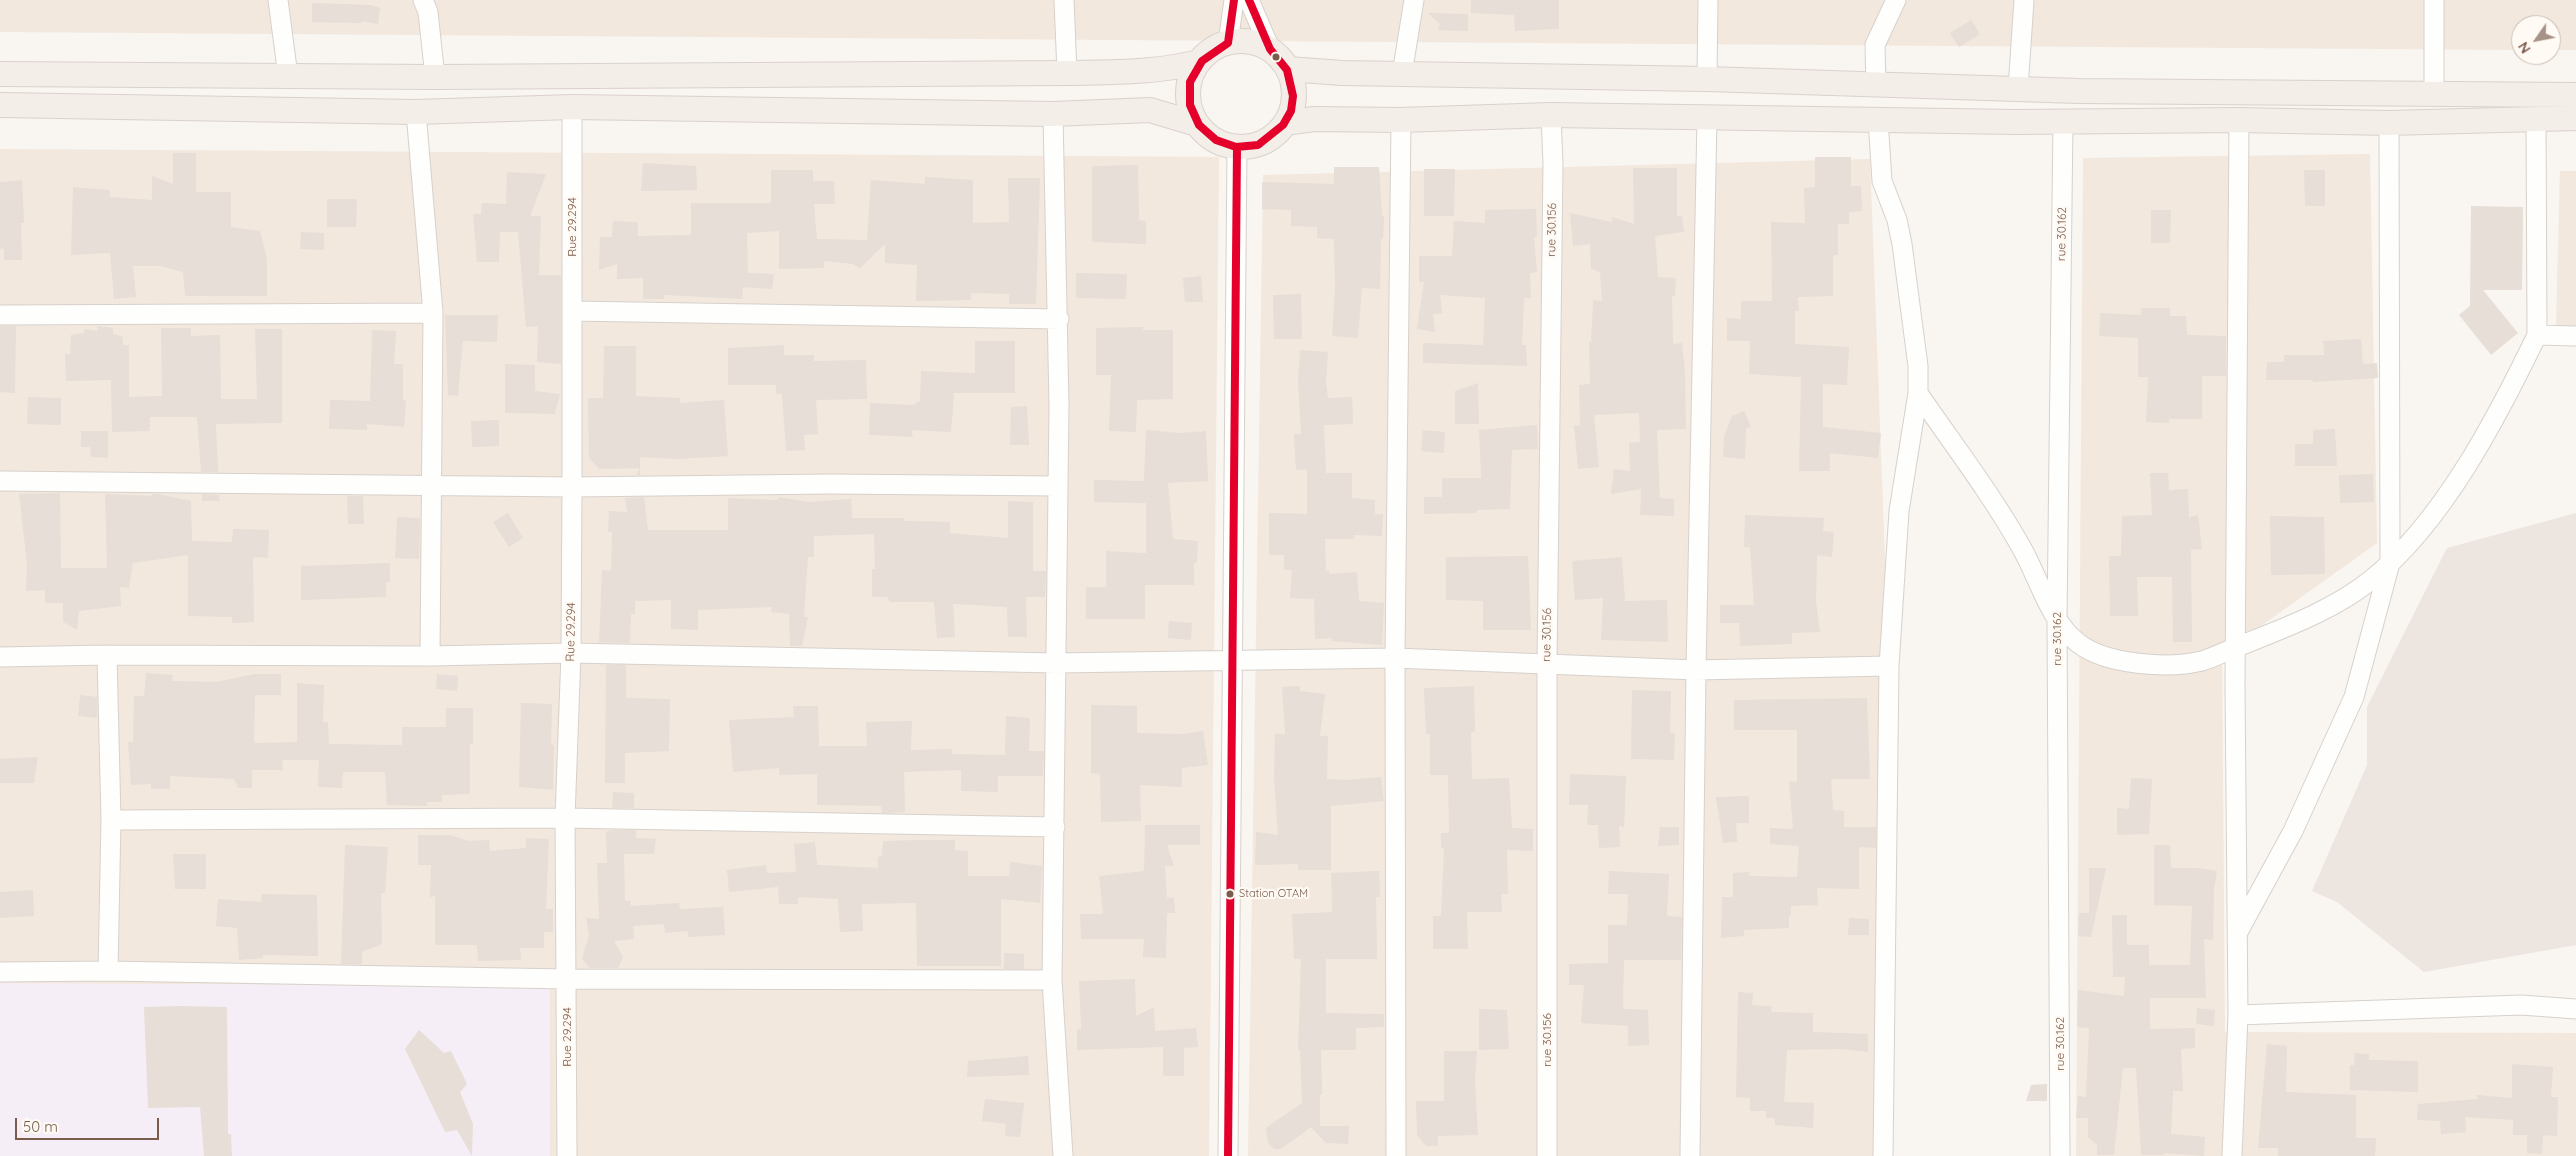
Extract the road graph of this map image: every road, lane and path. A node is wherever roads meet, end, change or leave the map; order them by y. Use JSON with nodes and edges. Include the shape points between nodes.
{"nodes":[{"id":1,"x":278,"y":0,"type":"edge"},
{"id":2,"x":424,"y":0,"type":"edge"},
{"id":3,"x":1064,"y":0,"type":"edge"},
{"id":4,"x":1234,"y":0,"type":"edge"},
{"id":5,"x":1249,"y":0,"type":"edge"},
{"id":6,"x":1414,"y":0,"type":"edge"},
{"id":7,"x":1708,"y":0,"type":"edge"},
{"id":8,"x":1896,"y":0,"type":"edge"},
{"id":9,"x":2024,"y":0,"type":"edge"},
{"id":10,"x":2434,"y":0,"type":"edge"},
{"id":11,"x":1228,"y":43,"type":"junction"},
{"id":12,"x":1271,"y":51,"type":"junction"},
{"id":13,"x":1199,"y":62,"type":"junction"},
{"id":14,"x":1288,"y":69,"type":"junction"},
{"id":15,"x":1067,"y":73,"type":"junction"},
{"id":16,"x":0,"y":74,"type":"edge"},
{"id":17,"x":1402,"y":74,"type":"junction"},
{"id":18,"x":288,"y":76,"type":"junction"},
{"id":19,"x":435,"y":77,"type":"junction"},
{"id":20,"x":1707,"y":79,"type":"junction"},
{"id":21,"x":1876,"y":86,"type":"junction"},
{"id":22,"x":2018,"y":90,"type":"junction"},
{"id":23,"x":2434,"y":94,"type":"junction"},
{"id":24,"x":2576,"y":94,"type":"edge"},
{"id":25,"x":0,"y":105,"type":"edge"},
{"id":26,"x":572,"y":107,"type":"junction"},
{"id":27,"x":416,"y":112,"type":"junction"},
{"id":28,"x":1053,"y":114,"type":"junction"},
{"id":29,"x":1551,"y":115,"type":"junction"},
{"id":30,"x":1707,"y":118,"type":"junction"},
{"id":31,"x":2536,"y":118,"type":"junction"},
{"id":32,"x":2576,"y":118,"type":"edge"},
{"id":33,"x":1878,"y":119,"type":"junction"},
{"id":34,"x":1401,"y":120,"type":"junction"},
{"id":35,"x":2239,"y":120,"type":"junction"},
{"id":36,"x":2063,"y":121,"type":"junction"},
{"id":37,"x":1285,"y":123,"type":"junction"},
{"id":38,"x":2389,"y":123,"type":"junction"},
{"id":39,"x":1197,"y":124,"type":"junction"},
{"id":40,"x":1237,"y":148,"type":"junction"},
{"id":41,"x":572,"y":311,"type":"junction"},
{"id":42,"x":433,"y":313,"type":"junction"},
{"id":43,"x":0,"y":315,"type":"edge"},
{"id":44,"x":1059,"y":319,"type":"junction"},
{"id":45,"x":2537,"y":335,"type":"junction"},
{"id":46,"x":2576,"y":336,"type":"edge"},
{"id":47,"x":1918,"y":393,"type":"junction"},
{"id":48,"x":0,"y":480,"type":"edge"},
{"id":49,"x":432,"y":484,"type":"junction"},
{"id":50,"x":1058,"y":486,"type":"junction"},
{"id":51,"x":572,"y":487,"type":"junction"},
{"id":52,"x":2390,"y":563,"type":"junction"},
{"id":53,"x":2057,"y":620,"type":"junction"},
{"id":54,"x":2236,"y":647,"type":"junction"},
{"id":55,"x":570,"y":654,"type":"junction"},
{"id":56,"x":107,"y":655,"type":"junction"},
{"id":57,"x":430,"y":656,"type":"junction"},
{"id":58,"x":0,"y":657,"type":"edge"},
{"id":59,"x":1395,"y":658,"type":"junction"},
{"id":60,"x":1233,"y":659,"type":"junction"},
{"id":61,"x":1056,"y":663,"type":"junction"},
{"id":62,"x":1547,"y":664,"type":"junction"},
{"id":63,"x":1889,"y":666,"type":"junction"},
{"id":64,"x":1696,"y":670,"type":"junction"},
{"id":65,"x":565,"y":818,"type":"junction"},
{"id":66,"x":111,"y":820,"type":"junction"},
{"id":67,"x":1055,"y":827,"type":"junction"},
{"id":68,"x":2238,"y":934,"type":"junction"},
{"id":69,"x":108,"y":971,"type":"junction"},
{"id":70,"x":0,"y":972,"type":"edge"},
{"id":71,"x":566,"y":978,"type":"junction"},
{"id":72,"x":1052,"y":980,"type":"junction"},
{"id":73,"x":2576,"y":1009,"type":"edge"},
{"id":74,"x":2238,"y":1015,"type":"junction"},
{"id":75,"x":567,"y":1156,"type":"edge"},
{"id":76,"x":1063,"y":1156,"type":"edge"},
{"id":77,"x":1228,"y":1156,"type":"edge"},
{"id":78,"x":1396,"y":1156,"type":"edge"},
{"id":79,"x":1547,"y":1156,"type":"edge"},
{"id":80,"x":1690,"y":1156,"type":"edge"},
{"id":81,"x":1883,"y":1156,"type":"edge"},
{"id":82,"x":2060,"y":1156,"type":"edge"},
{"id":83,"x":2232,"y":1156,"type":"edge"}],
"edges":[{"from":1,"to":18,"type":"street"},
{"from":2,"to":19,"type":"street"},
{"from":3,"to":15,"type":"street"},
{"from":4,"to":11,"type":"street"},
{"from":5,"to":12,"type":"street"},
{"from":6,"to":17,"type":"street"},
{"from":7,"to":20,"type":"street"},
{"from":8,"to":21,"type":"street","via":[[1875,44]]},
{"from":9,"to":22,"type":"street"},
{"from":10,"to":23,"type":"street"},
{"from":11,"to":12,"type":"main road","via":[[1250,43]]},
{"from":11,"to":13,"type":"main road","via":[[1212,50]]},
{"from":12,"to":14,"type":"main road"},
{"from":13,"to":15,"type":"main road","via":[[1168,70]]},
{"from":13,"to":39,"type":"main road","via":[[1191,76],[1188,92],[1190,109]]},
{"from":14,"to":17,"type":"main road"},
{"from":14,"to":37,"type":"main road","via":[[1294,92]]},
{"from":15,"to":19,"type":"main road"},
{"from":16,"to":18,"type":"main road"},
{"from":17,"to":20,"type":"main road"},
{"from":18,"to":19,"type":"main road"},
{"from":20,"to":21,"type":"main road"},
{"from":21,"to":22,"type":"main road"},
{"from":22,"to":23,"type":"main road"},
{"from":23,"to":24,"type":"main road"},
{"from":25,"to":27,"type":"main road"},
{"from":26,"to":27,"type":"main road"},
{"from":26,"to":28,"type":"main road"},
{"from":26,"to":41,"type":"street","name":"Rue 29.294"},
{"from":27,"to":42,"type":"street"},
{"from":28,"to":39,"type":"main road","via":[[1150,110]]},
{"from":28,"to":44,"type":"street"},
{"from":29,"to":30,"type":"main road"},
{"from":29,"to":34,"type":"main road"},
{"from":29,"to":62,"type":"street","name":"rue 30.156"},
{"from":30,"to":33,"type":"main road"},
{"from":30,"to":64,"type":"street"},
{"from":31,"to":32,"type":"main road"},
{"from":31,"to":38,"type":"main road"},
{"from":31,"to":45,"type":"street"},
{"from":33,"to":36,"type":"main road"},
{"from":33,"to":47,"type":"street","via":[[1882,181],[1902,244],[1918,366]]},
{"from":34,"to":37,"type":"main road","via":[[1314,119]]},
{"from":34,"to":59,"type":"street"},
{"from":35,"to":36,"type":"main road"},
{"from":35,"to":38,"type":"main road"},
{"from":35,"to":54,"type":"street"},
{"from":36,"to":53,"type":"street","name":"rue 30.162"},
{"from":37,"to":40,"type":"main road","via":[[1274,136],[1262,143]]},
{"from":38,"to":52,"type":"street"},
{"from":39,"to":40,"type":"main road","via":[[1208,136]]},
{"from":40,"to":60,"type":"street"},
{"from":41,"to":44,"type":"street"},
{"from":41,"to":51,"type":"street","name":"Rue 29.294"},
{"from":42,"to":43,"type":"street"},
{"from":42,"to":49,"type":"street"},
{"from":44,"to":50,"type":"street"},
{"from":45,"to":46,"type":"street"},
{"from":45,"to":52,"type":"street","via":[[2484,438],[2423,526]]},
{"from":47,"to":53,"type":"street","via":[[2020,545]]},
{"from":47,"to":63,"type":"street","via":[[1899,510]]},
{"from":48,"to":49,"type":"street"},
{"from":49,"to":51,"type":"street"},
{"from":49,"to":57,"type":"street"},
{"from":50,"to":51,"type":"street"},
{"from":50,"to":61,"type":"street"},
{"from":51,"to":55,"type":"street","name":"Rue 29.294"},
{"from":52,"to":54,"type":"street","via":[[2370,581],[2318,612]]},
{"from":52,"to":68,"type":"street","via":[[2354,697],[2281,857]]},
{"from":53,"to":54,"type":"street","via":[[2078,643],[2097,654],[2131,662],[2179,664],[2203,660]]},
{"from":53,"to":82,"type":"street","name":"rue 30.162"},
{"from":54,"to":68,"type":"street"},
{"from":55,"to":57,"type":"street"},
{"from":55,"to":61,"type":"street"},
{"from":55,"to":65,"type":"street","name":"Rue 29.294"},
{"from":56,"to":57,"type":"street"},
{"from":56,"to":58,"type":"street"},
{"from":56,"to":66,"type":"street"},
{"from":59,"to":60,"type":"street"},
{"from":59,"to":62,"type":"street"},
{"from":59,"to":78,"type":"street"},
{"from":60,"to":61,"type":"street"},
{"from":60,"to":77,"type":"street"},
{"from":61,"to":67,"type":"street"},
{"from":62,"to":64,"type":"street"},
{"from":62,"to":79,"type":"street","name":"rue 30.156"},
{"from":63,"to":64,"type":"street"},
{"from":63,"to":81,"type":"street"},
{"from":64,"to":80,"type":"street"},
{"from":65,"to":66,"type":"street"},
{"from":65,"to":67,"type":"street"},
{"from":65,"to":71,"type":"street","name":"Rue 29.294"},
{"from":66,"to":69,"type":"street"},
{"from":67,"to":72,"type":"street"},
{"from":68,"to":74,"type":"street"},
{"from":69,"to":70,"type":"street"},
{"from":69,"to":71,"type":"street"},
{"from":71,"to":72,"type":"street"},
{"from":71,"to":75,"type":"street","name":"Rue 29.294"},
{"from":72,"to":76,"type":"street"},
{"from":73,"to":74,"type":"street","via":[[2521,1004]]},
{"from":74,"to":83,"type":"street"}]}
